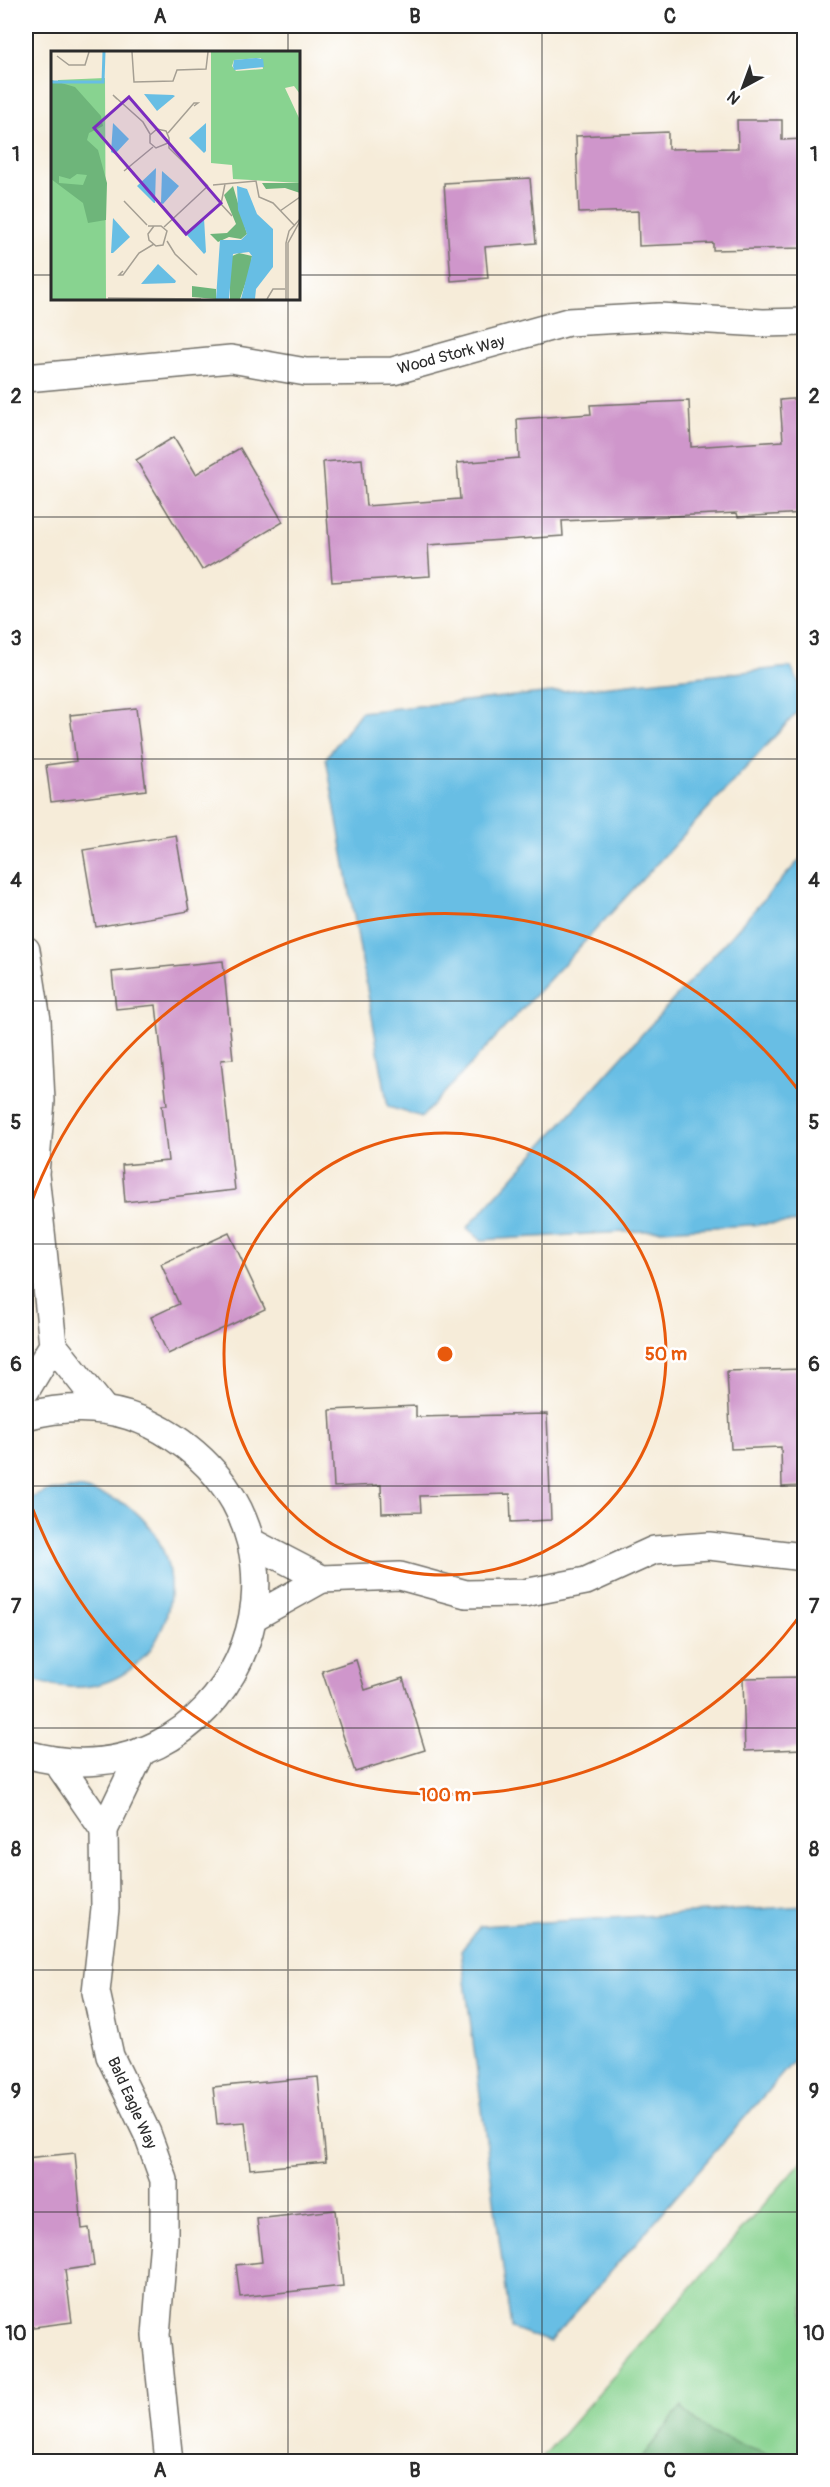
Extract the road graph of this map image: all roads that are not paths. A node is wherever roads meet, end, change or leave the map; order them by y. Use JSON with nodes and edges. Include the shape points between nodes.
{"nodes":[{"id":1,"x":804,"y":322,"type":"edge"},
{"id":2,"x":26,"y":378,"type":"edge"},
{"id":3,"x":26,"y":950,"type":"edge"},
{"id":4,"x":53,"y":1345,"type":"junction"},
{"id":5,"x":26,"y":1390,"type":"edge"},
{"id":6,"x":103,"y":1408,"type":"junction"},
{"id":7,"x":26,"y":1416,"type":"edge"},
{"id":8,"x":251,"y":1542,"type":"junction"},
{"id":9,"x":804,"y":1557,"type":"edge"},
{"id":10,"x":322,"y":1579,"type":"junction"},
{"id":11,"x":254,"y":1617,"type":"junction"},
{"id":12,"x":142,"y":1751,"type":"junction"},
{"id":13,"x":26,"y":1754,"type":"edge"},
{"id":14,"x":57,"y":1762,"type":"junction"},
{"id":15,"x":104,"y":1830,"type":"junction"},
{"id":16,"x":169,"y":2462,"type":"edge"}],
"edges":[{"from":1,"to":2,"type":"street","name":"Wood Stork Way","via":[[659,317],[568,322],[393,371],[306,372],[231,359]]},
{"from":3,"to":4,"type":"street","via":[[37,1020],[41,1101],[35,1174]]},
{"from":4,"to":5,"type":"street"},
{"from":4,"to":6,"type":"street"},
{"from":6,"to":7,"type":"street","via":[[53,1408]]},
{"from":6,"to":8,"type":"street","via":[[153,1424],[197,1453],[231,1494]]},
{"from":8,"to":10,"type":"street"},
{"from":8,"to":11,"type":"street","via":[[256,1579]]},
{"from":9,"to":10,"type":"street","via":[[709,1546],[654,1550],[586,1581],[524,1593],[466,1594],[400,1576]]},
{"from":10,"to":11,"type":"street"},
{"from":11,"to":12,"type":"street","via":[[240,1661],[215,1699],[182,1730]]},
{"from":12,"to":14,"type":"street","via":[[100,1761]]},
{"from":12,"to":15,"type":"street","name":"Bald Eagle Way"},
{"from":13,"to":14,"type":"street"},
{"from":14,"to":15,"type":"street"},
{"from":15,"to":16,"type":"street","name":"Bald Eagle Way","via":[[105,1909],[96,1992],[110,2056],[147,2133],[164,2180],[164,2239],[156,2335]]}]}
